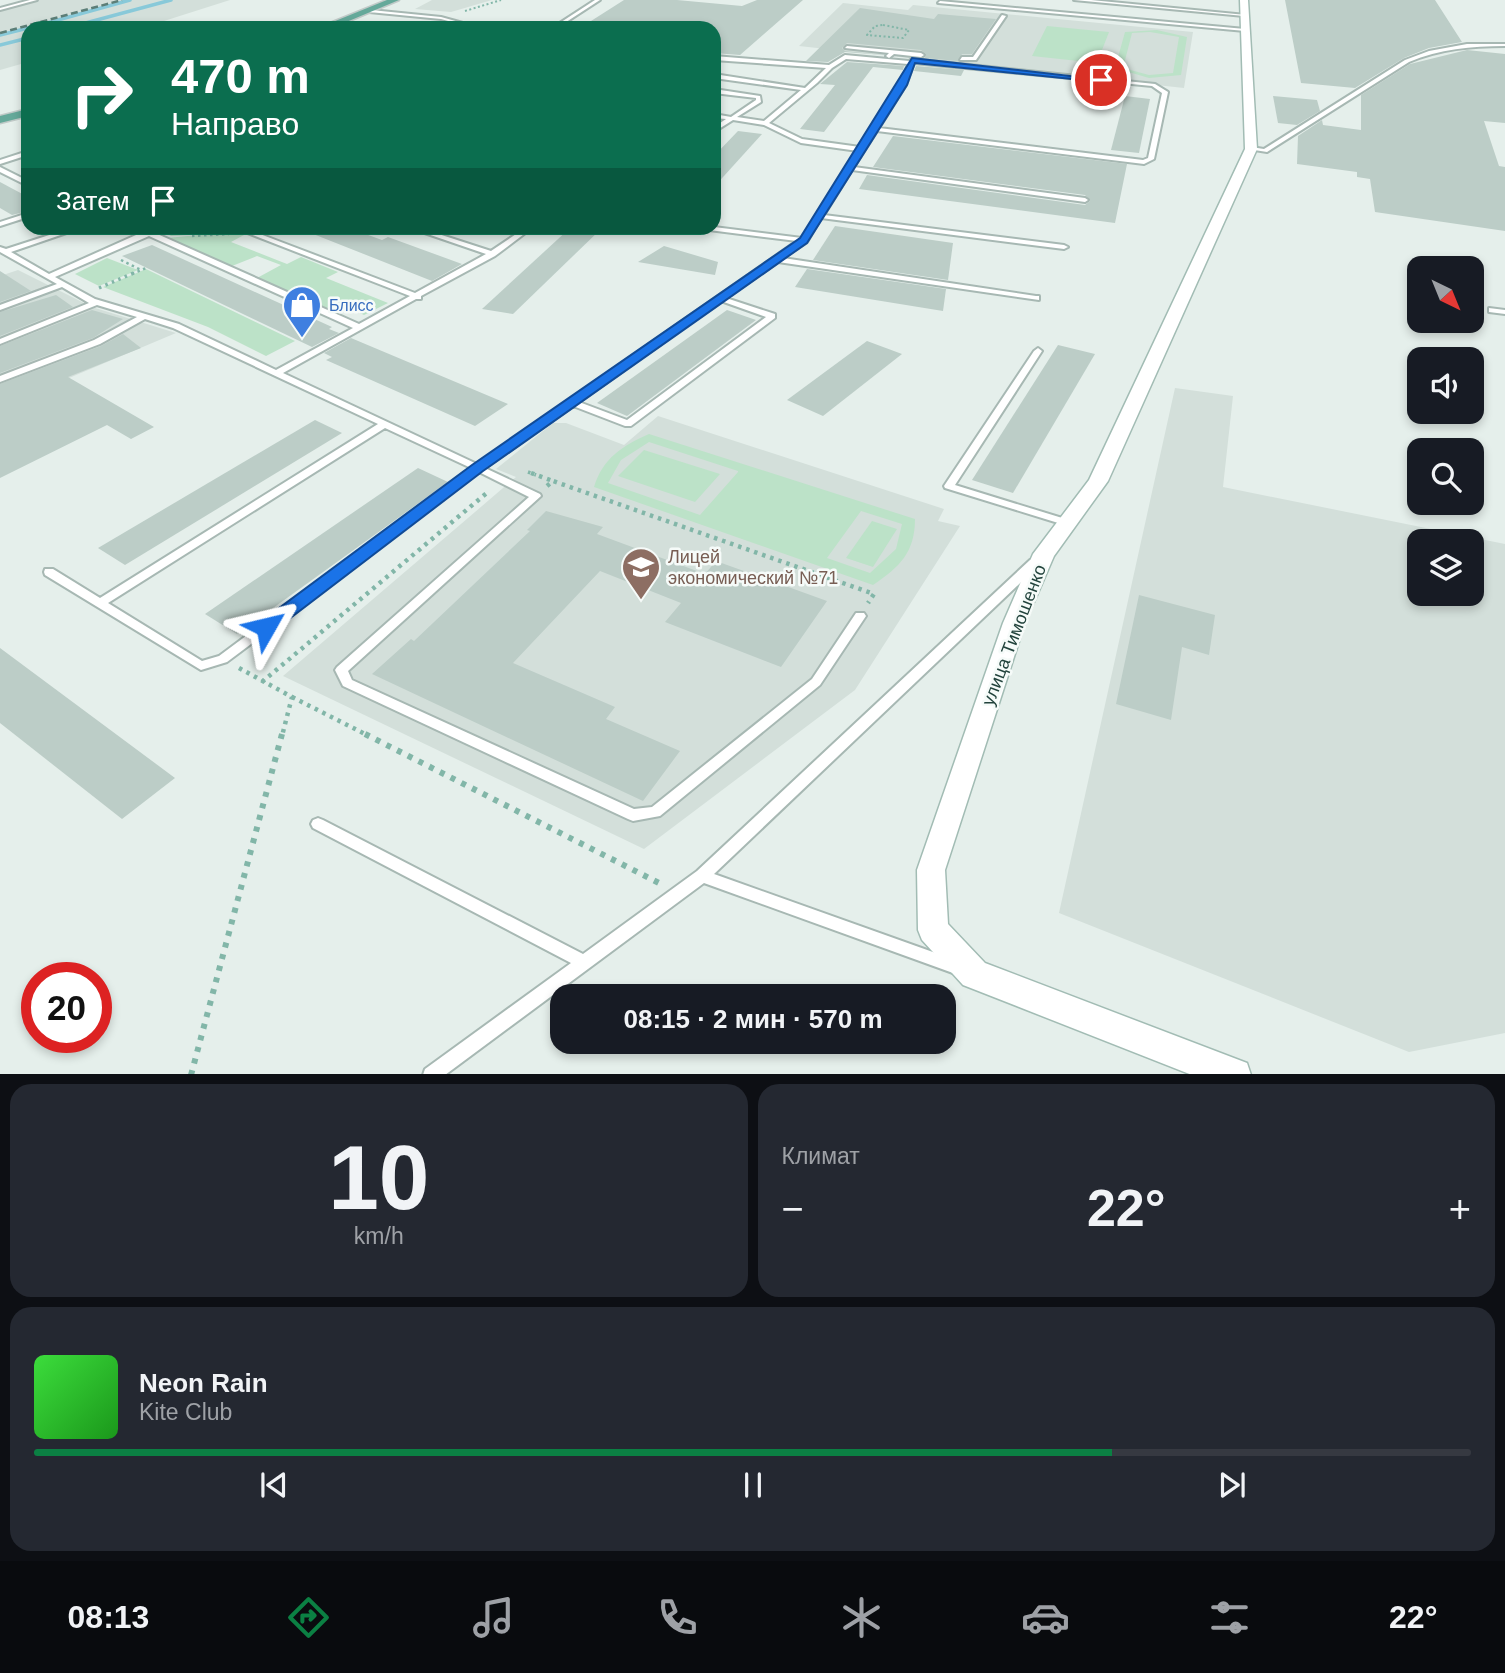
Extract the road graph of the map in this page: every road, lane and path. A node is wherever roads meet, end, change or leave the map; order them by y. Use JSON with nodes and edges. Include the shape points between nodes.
{"nodes":[{"id":1,"x":35,"y":0,"type":"edge"},
{"id":2,"x":395,"y":0,"type":"edge"},
{"id":3,"x":407,"y":0,"type":"edge"},
{"id":4,"x":598,"y":0,"type":"edge"},
{"id":5,"x":1076,"y":0,"type":"edge"},
{"id":6,"x":940,"y":2,"type":"edge"},
{"id":7,"x":0,"y":9,"type":"edge"},
{"id":8,"x":376,"y":12,"type":"junction"},
{"id":9,"x":1245,"y":15,"type":"edge"},
{"id":10,"x":1003,"y":16,"type":"dead end"},
{"id":11,"x":346,"y":21,"type":"edge"},
{"id":12,"x":355,"y":21,"type":"edge"},
{"id":13,"x":452,"y":21,"type":"edge"},
{"id":14,"x":565,"y":21,"type":"edge"},
{"id":15,"x":909,"y":30,"type":"joint"},
{"id":16,"x":1505,"y":45,"type":"edge"},
{"id":17,"x":847,"y":47,"type":"dead end"},
{"id":18,"x":893,"y":52,"type":"junction"},
{"id":19,"x":721,"y":59,"type":"edge"},
{"id":20,"x":885,"y":60,"type":"junction"},
{"id":21,"x":910,"y":63,"type":"junction"},
{"id":22,"x":830,"y":67,"type":"junction"},
{"id":23,"x":721,"y":76,"type":"edge"},
{"id":24,"x":803,"y":89,"type":"junction"},
{"id":25,"x":721,"y":92,"type":"edge"},
{"id":26,"x":21,"y":112,"type":"edge"},
{"id":27,"x":0,"y":117,"type":"edge"},
{"id":28,"x":721,"y":117,"type":"edge"},
{"id":29,"x":734,"y":118,"type":"junction"},
{"id":30,"x":765,"y":123,"type":"junction"},
{"id":31,"x":721,"y":126,"type":"edge"},
{"id":32,"x":876,"y":129,"type":"junction"},
{"id":33,"x":859,"y":149,"type":"junction"},
{"id":34,"x":1251,"y":149,"type":"junction"},
{"id":35,"x":21,"y":155,"type":"edge"},
{"id":36,"x":0,"y":162,"type":"edge"},
{"id":37,"x":0,"y":169,"type":"edge"},
{"id":38,"x":849,"y":169,"type":"junction"},
{"id":39,"x":21,"y":180,"type":"edge"},
{"id":40,"x":1085,"y":200,"type":"dead end"},
{"id":41,"x":818,"y":216,"type":"junction"},
{"id":42,"x":21,"y":217,"type":"edge"},
{"id":43,"x":0,"y":224,"type":"edge"},
{"id":44,"x":721,"y":230,"type":"edge"},
{"id":45,"x":53,"y":235,"type":"edge"},
{"id":46,"x":143,"y":235,"type":"edge"},
{"id":47,"x":152,"y":235,"type":"edge"},
{"id":48,"x":215,"y":235,"type":"edge"},
{"id":49,"x":257,"y":235,"type":"edge"},
{"id":50,"x":436,"y":235,"type":"edge"},
{"id":51,"x":519,"y":235,"type":"edge"},
{"id":52,"x":159,"y":238,"type":"junction"},
{"id":53,"x":804,"y":240,"type":"junction"},
{"id":54,"x":1064,"y":247,"type":"dead end"},
{"id":55,"x":3,"y":250,"type":"edge"},
{"id":56,"x":124,"y":253,"type":"dead end"},
{"id":57,"x":492,"y":254,"type":"junction"},
{"id":58,"x":780,"y":260,"type":"junction"},
{"id":59,"x":48,"y":277,"type":"junction"},
{"id":60,"x":88,"y":283,"type":"dead end"},
{"id":61,"x":62,"y":285,"type":"junction"},
{"id":62,"x":99,"y":288,"type":"junction"},
{"id":63,"x":106,"y":290,"type":"dead end"},
{"id":64,"x":418,"y":296,"type":"junction"},
{"id":65,"x":1036,"y":298,"type":"dead end"},
{"id":66,"x":722,"y":299,"type":"junction"},
{"id":67,"x":98,"y":302,"type":"junction"},
{"id":68,"x":0,"y":308,"type":"edge"},
{"id":69,"x":1492,"y":310,"type":"dead end"},
{"id":70,"x":1505,"y":312,"type":"edge"},
{"id":71,"x":145,"y":316,"type":"junction"},
{"id":72,"x":360,"y":328,"type":"junction"},
{"id":73,"x":0,"y":342,"type":"edge"},
{"id":74,"x":1038,"y":351,"type":"dead end"},
{"id":75,"x":275,"y":374,"type":"junction"},
{"id":76,"x":0,"y":379,"type":"edge"},
{"id":77,"x":572,"y":402,"type":"junction"},
{"id":78,"x":383,"y":425,"type":"junction"},
{"id":79,"x":478,"y":468,"type":"junction"},
{"id":80,"x":520,"y":469,"type":"dead end"},
{"id":81,"x":501,"y":481,"type":"junction"},
{"id":82,"x":553,"y":481,"type":"junction"},
{"id":83,"x":536,"y":496,"type":"junction"},
{"id":84,"x":1068,"y":523,"type":"junction"},
{"id":85,"x":1044,"y":554,"type":"junction"},
{"id":86,"x":48,"y":572,"type":"dead end"},
{"id":87,"x":100,"y":603,"type":"junction"},
{"id":88,"x":860,"y":616,"type":"joint"},
{"id":89,"x":223,"y":659,"type":"junction"},
{"id":90,"x":262,"y":682,"type":"junction"},
{"id":91,"x":292,"y":697,"type":"junction"},
{"id":92,"x":318,"y":824,"type":"dead end"},
{"id":93,"x":702,"y":876,"type":"junction"},
{"id":94,"x":680,"y":893,"type":"junction"},
{"id":95,"x":585,"y":963,"type":"junction"},
{"id":96,"x":974,"y":974,"type":"junction"},
{"id":97,"x":191,"y":1074,"type":"edge"},
{"id":98,"x":431,"y":1074,"type":"edge"},
{"id":99,"x":1235,"y":1074,"type":"edge"}],
"edges":[{"from":1,"to":7,"type":"lane"},
{"from":2,"to":8,"type":"main road"},
{"from":3,"to":8,"type":"main road"},
{"from":4,"to":14,"type":"lane"},
{"from":5,"to":9,"type":"lane"},
{"from":6,"to":9,"type":"lane"},
{"from":8,"to":11,"type":"main road"},
{"from":8,"to":12,"type":"main road"},
{"from":8,"to":13,"type":"lane"},
{"from":9,"to":34,"type":"street","name":"улица Тимошенко"},
{"from":10,"to":18,"type":"lane","via":[[974,58]]},
{"from":15,"to":15,"type":"path","via":[[902,38],[867,35],[883,25]]},
{"from":16,"to":34,"type":"lane","via":[[1429,51],[1265,151]]},
{"from":17,"to":18,"type":"lane"},
{"from":18,"to":20,"type":"lane"},
{"from":19,"to":22,"type":"lane"},
{"from":20,"to":21,"type":"lane"},
{"from":20,"to":22,"type":"lane","via":[[845,57]]},
{"from":21,"to":32,"type":"lane"},
{"from":21,"to":32,"type":"lane","via":[[919,60],[1161,88],[1164,92],[1151,159],[1133,161]]},
{"from":22,"to":24,"type":"lane","via":[[813,86]]},
{"from":23,"to":24,"type":"lane"},
{"from":24,"to":30,"type":"lane"},
{"from":25,"to":29,"type":"lane","via":[[758,97],[759,101]]},
{"from":26,"to":27,"type":"main road"},
{"from":28,"to":29,"type":"lane"},
{"from":29,"to":30,"type":"lane"},
{"from":29,"to":31,"type":"lane"},
{"from":30,"to":33,"type":"lane","via":[[801,141]]},
{"from":32,"to":33,"type":"lane"},
{"from":33,"to":38,"type":"lane"},
{"from":34,"to":84,"type":"street","name":"улица Тимошенко","via":[[1098,481]]},
{"from":35,"to":36,"type":"lane"},
{"from":37,"to":39,"type":"lane"},
{"from":38,"to":40,"type":"lane"},
{"from":38,"to":41,"type":"lane"},
{"from":41,"to":53,"type":"lane"},
{"from":41,"to":54,"type":"lane"},
{"from":42,"to":43,"type":"lane"},
{"from":44,"to":53,"type":"lane"},
{"from":45,"to":55,"type":"lane"},
{"from":46,"to":59,"type":"lane"},
{"from":47,"to":52,"type":"lane"},
{"from":48,"to":52,"type":"path"},
{"from":49,"to":64,"type":"lane"},
{"from":50,"to":57,"type":"lane"},
{"from":51,"to":57,"type":"lane"},
{"from":52,"to":72,"type":"lane"},
{"from":53,"to":58,"type":"lane"},
{"from":55,"to":59,"type":"lane"},
{"from":56,"to":62,"type":"path","via":[[114,257],[144,269]]},
{"from":57,"to":64,"type":"lane"},
{"from":58,"to":65,"type":"lane"},
{"from":58,"to":66,"type":"lane"},
{"from":59,"to":61,"type":"lane"},
{"from":60,"to":62,"type":"path"},
{"from":61,"to":67,"type":"lane"},
{"from":61,"to":68,"type":"lane"},
{"from":62,"to":63,"type":"path"},
{"from":64,"to":72,"type":"lane"},
{"from":66,"to":77,"type":"lane"},
{"from":66,"to":77,"type":"lane","via":[[772,316],[628,424]]},
{"from":67,"to":71,"type":"lane"},
{"from":67,"to":73,"type":"lane"},
{"from":69,"to":70,"type":"lane"},
{"from":71,"to":75,"type":"lane"},
{"from":71,"to":76,"type":"lane","via":[[97,342]]},
{"from":72,"to":75,"type":"lane"},
{"from":74,"to":84,"type":"lane","via":[[949,485]]},
{"from":75,"to":78,"type":"lane"},
{"from":77,"to":79,"type":"lane"},
{"from":78,"to":79,"type":"lane"},
{"from":78,"to":87,"type":"lane"},
{"from":79,"to":81,"type":"lane"},
{"from":79,"to":89,"type":"lane"},
{"from":80,"to":82,"type":"path"},
{"from":81,"to":83,"type":"lane"},
{"from":81,"to":90,"type":"path"},
{"from":82,"to":83,"type":"path"},
{"from":82,"to":88,"type":"path","via":[[874,594]]},
{"from":83,"to":88,"type":"lane","via":[[341,670],[346,683],[633,816],[655,811],[816,682]]},
{"from":84,"to":85,"type":"street","name":"улица Тимошенко"},
{"from":85,"to":93,"type":"lane"},
{"from":85,"to":96,"type":"street","name":"улица Тимошенко","via":[[1014,623],[931,870],[933,930]]},
{"from":86,"to":87,"type":"lane"},
{"from":87,"to":89,"type":"lane","via":[[201,666]]},
{"from":89,"to":90,"type":"path"},
{"from":90,"to":91,"type":"path"},
{"from":91,"to":94,"type":"path"},
{"from":91,"to":97,"type":"path"},
{"from":92,"to":95,"type":"lane"},
{"from":93,"to":94,"type":"lane"},
{"from":93,"to":96,"type":"lane"},
{"from":94,"to":95,"type":"lane"},
{"from":95,"to":98,"type":"lane"},
{"from":96,"to":99,"type":"street","name":"улица Тимошенко"}]}
